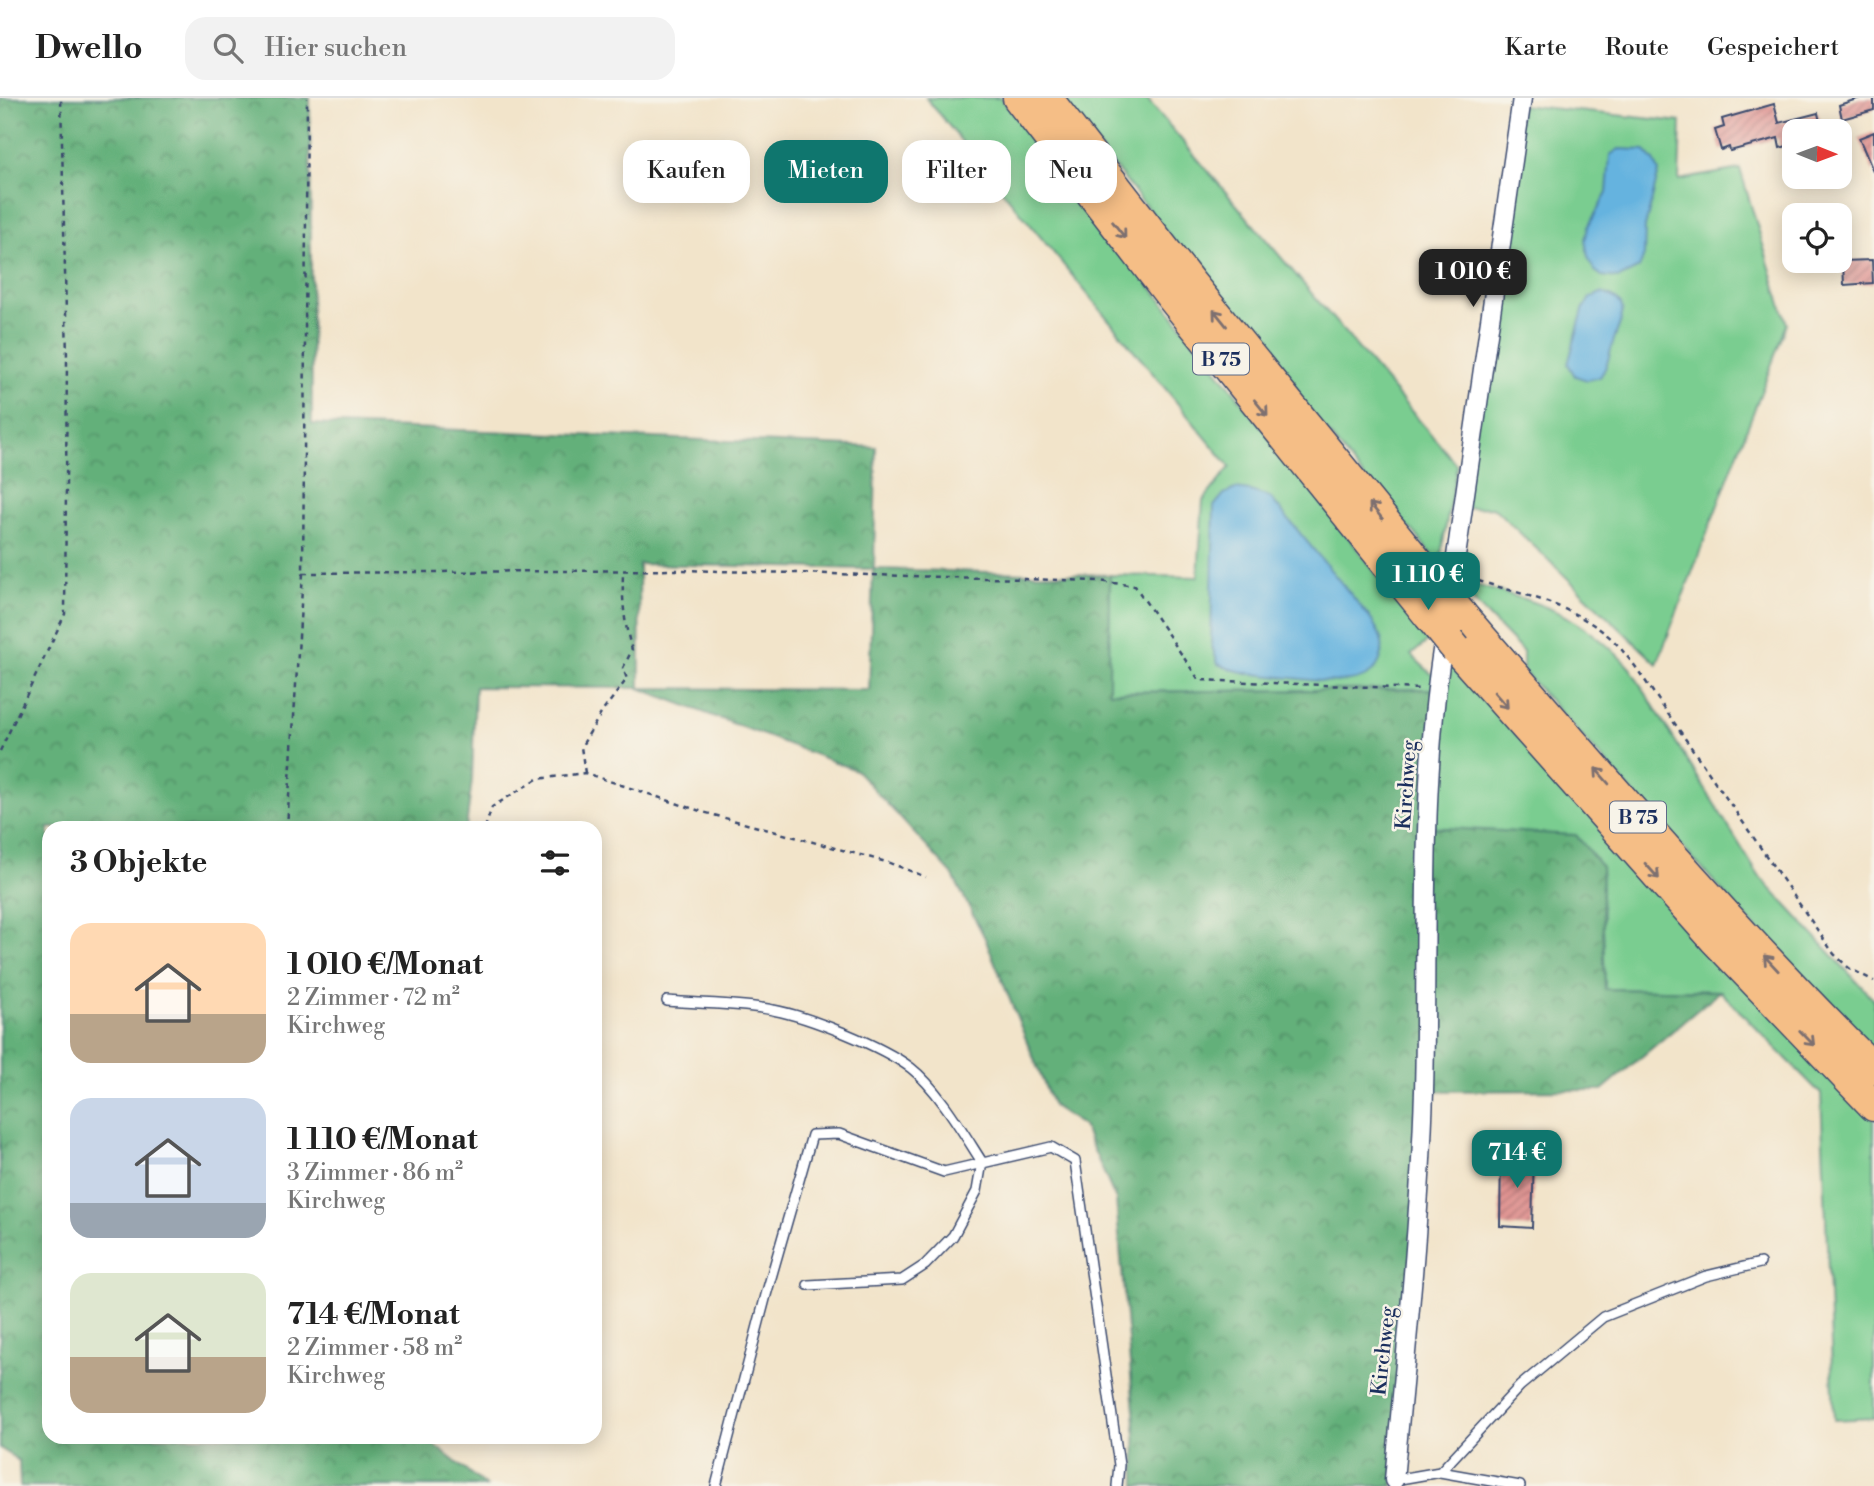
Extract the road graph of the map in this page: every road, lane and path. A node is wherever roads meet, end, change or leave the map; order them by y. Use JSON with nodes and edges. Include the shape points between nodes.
{"nodes":[{"id":1,"x":61,"y":98,"type":"edge"},
{"id":2,"x":307,"y":98,"type":"edge"},
{"id":3,"x":1018,"y":98,"type":"edge"},
{"id":4,"x":1047,"y":98,"type":"edge"},
{"id":5,"x":1522,"y":98,"type":"edge"},
{"id":6,"x":623,"y":570,"type":"junction"},
{"id":7,"x":303,"y":573,"type":"junction"},
{"id":8,"x":1445,"y":578,"type":"junction"},
{"id":9,"x":1436,"y":689,"type":"junction"},
{"id":10,"x":0,"y":751,"type":"edge"},
{"id":11,"x":584,"y":773,"type":"junction"},
{"id":12,"x":287,"y":821,"type":"edge"},
{"id":13,"x":487,"y":821,"type":"edge"},
{"id":14,"x":926,"y":877,"type":"dead end"},
{"id":15,"x":1874,"y":981,"type":"edge"},
{"id":16,"x":667,"y":1001,"type":"dead end"},
{"id":17,"x":1874,"y":1069,"type":"edge"},
{"id":18,"x":1874,"y":1106,"type":"edge"},
{"id":19,"x":982,"y":1162,"type":"junction"},
{"id":20,"x":1760,"y":1263,"type":"dead end"},
{"id":21,"x":808,"y":1285,"type":"dead end"},
{"id":22,"x":1440,"y":1472,"type":"junction"},
{"id":23,"x":1394,"y":1480,"type":"joint"},
{"id":24,"x":716,"y":1486,"type":"edge"},
{"id":25,"x":1117,"y":1486,"type":"edge"},
{"id":26,"x":1520,"y":1486,"type":"edge"}],
"edges":[{"from":1,"to":10,"type":"path","via":[[67,358],[65,614]]},
{"from":2,"to":7,"type":"path"},
{"from":3,"to":18,"type":"highway","number":"B 75","one_way":true,"bridge":true,"via":[[1172,298],[1456,649],[1723,949]]},
{"from":8,"to":4,"type":"highway","number":"B 75","one_way":true,"via":[[1190,282]]},
{"from":5,"to":8,"type":"street","name":"Kirchweg"},
{"from":6,"to":7,"type":"path"},
{"from":6,"to":9,"type":"path","via":[[1099,581],[1135,586],[1199,680]]},
{"from":6,"to":11,"type":"path","via":[[625,621],[632,650],[623,668],[627,679],[580,747]]},
{"from":7,"to":12,"type":"path"},
{"from":8,"to":9,"type":"street","name":"Kirchweg"},
{"from":8,"to":15,"type":"path","via":[[1552,603],[1614,641],[1834,954]]},
{"from":17,"to":8,"type":"highway","number":"B 75","one_way":true,"bridge":true,"via":[[1728,918],[1462,616]]},
{"from":9,"to":23,"type":"street","name":"Kirchweg","via":[[1426,827],[1424,1091],[1415,1256]]},
{"from":11,"to":13,"type":"path","via":[[537,779],[492,807]]},
{"from":11,"to":14,"type":"path"},
{"from":16,"to":19,"type":"lane","via":[[774,1010],[883,1051],[913,1070],[950,1112]]},
{"from":19,"to":21,"type":"lane","via":[[977,1191],[953,1236],[925,1265],[902,1280]]},
{"from":19,"to":24,"type":"lane","via":[[944,1172],[839,1134],[812,1135]]},
{"from":19,"to":25,"type":"lane","via":[[1051,1147],[1075,1161],[1119,1465]]},
{"from":20,"to":22,"type":"lane","via":[[1706,1276],[1603,1317],[1520,1386]]},
{"from":22,"to":23,"type":"lane"},
{"from":22,"to":26,"type":"lane"}]}
